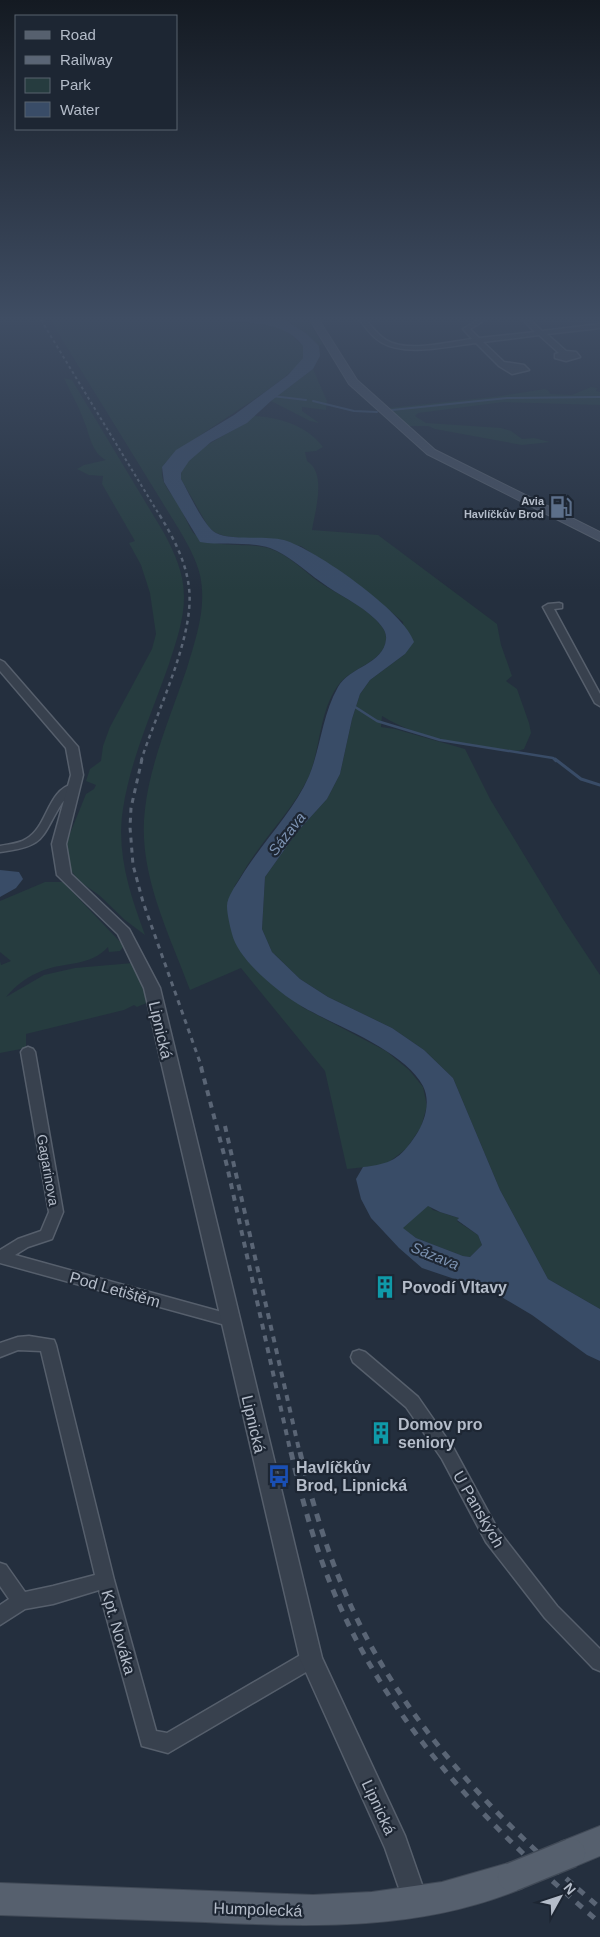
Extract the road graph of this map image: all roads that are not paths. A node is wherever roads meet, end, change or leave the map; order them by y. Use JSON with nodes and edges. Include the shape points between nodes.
{"nodes":[{"id":1,"x":385,"y":410,"type":"edge"},
{"id":2,"x":600,"y":537,"type":"edge"},
{"id":3,"x":559,"y":606,"type":"dead end"},
{"id":4,"x":548,"y":607,"type":"junction"},
{"id":5,"x":536,"y":608,"type":"dead end"},
{"id":6,"x":0,"y":664,"type":"edge"},
{"id":7,"x":596,"y":688,"type":"edge"},
{"id":8,"x":600,"y":703,"type":"edge"},
{"id":9,"x":73,"y":787,"type":"junction"},
{"id":10,"x":0,"y":849,"type":"edge"},
{"id":11,"x":28,"y":1052,"type":"dead end"},
{"id":12,"x":0,"y":1257,"type":"edge"},
{"id":13,"x":229,"y":1320,"type":"junction"},
{"id":14,"x":0,"y":1350,"type":"edge"},
{"id":15,"x":359,"y":1357,"type":"dead end"},
{"id":16,"x":0,"y":1571,"type":"edge"},
{"id":17,"x":105,"y":1580,"type":"junction"},
{"id":18,"x":21,"y":1601,"type":"junction"},
{"id":19,"x":0,"y":1616,"type":"edge"},
{"id":20,"x":311,"y":1659,"type":"junction"},
{"id":21,"x":600,"y":1662,"type":"edge"},
{"id":22,"x":600,"y":1841,"type":"edge"},
{"id":23,"x":0,"y":1899,"type":"edge"},
{"id":24,"x":416,"y":1902,"type":"junction"}],
"edges":[{"from":1,"to":2,"type":"main road","via":[[431,452]]},
{"from":3,"to":4,"type":"street"},
{"from":4,"to":5,"type":"street"},
{"from":4,"to":7,"type":"street"},
{"from":6,"to":9,"type":"street","name":"Lipnická","via":[[72,747],[77,775]]},
{"from":7,"to":8,"type":"street"},
{"from":9,"to":10,"type":"street","via":[[63,793],[37,837],[20,847]]},
{"from":9,"to":13,"type":"street","name":"Lipnická","via":[[58,844],[64,875],[124,932],[152,988]]},
{"from":11,"to":12,"type":"street","name":"Gagarinova","via":[[56,1212],[47,1235],[23,1243]]},
{"from":12,"to":13,"type":"street","name":"Pod Letištěm"},
{"from":13,"to":20,"type":"street","name":"Lipnická"},
{"from":14,"to":17,"type":"street","name":"Kpt. Nováka","via":[[13,1343],[48,1345]]},
{"from":15,"to":21,"type":"street","name":"U Panských","via":[[412,1402],[448,1454],[492,1536],[551,1612]]},
{"from":16,"to":18,"type":"street"},
{"from":17,"to":18,"type":"street"},
{"from":17,"to":20,"type":"street","name":"Kpt. Nováka","via":[[149,1739],[168,1743]]},
{"from":18,"to":19,"type":"street"},
{"from":20,"to":24,"type":"street","name":"Lipnická","via":[[396,1845]]},
{"from":22,"to":24,"type":"main road","name":"Humpolecká","bridge":true,"via":[[512,1876],[442,1898]]},
{"from":23,"to":24,"type":"main road","name":"Humpolecká","via":[[313,1911]]}]}
